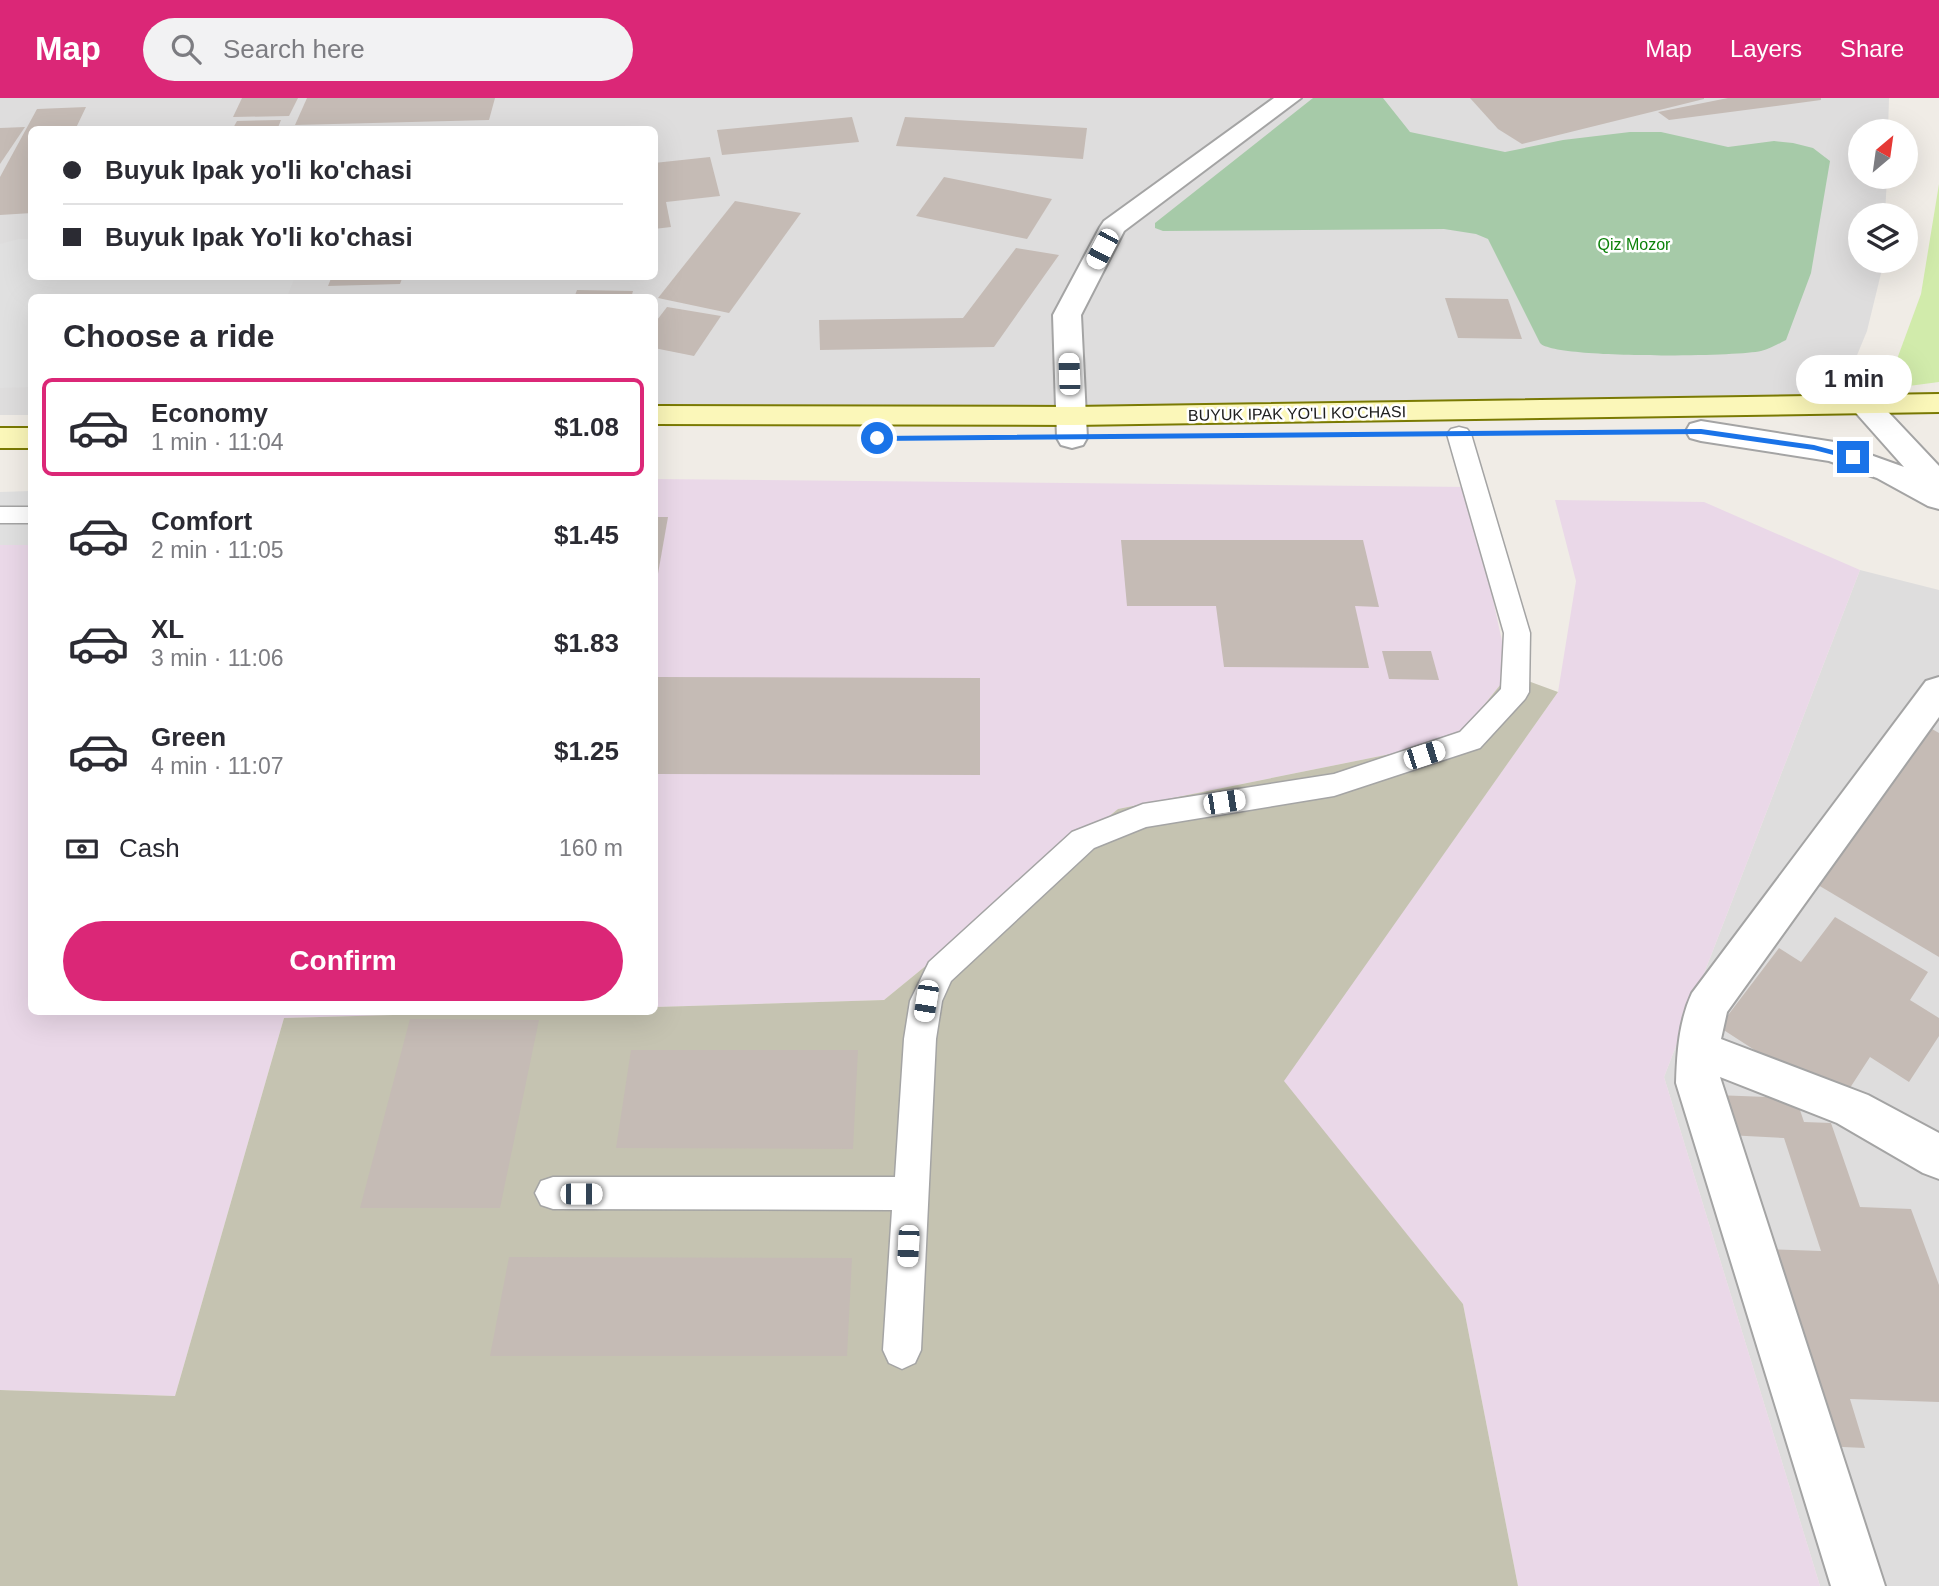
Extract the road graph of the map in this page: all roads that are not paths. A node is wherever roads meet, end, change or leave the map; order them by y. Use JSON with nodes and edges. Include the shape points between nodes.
{"nodes":[{"id":1,"x":1289,"y":98,"type":"edge"},
{"id":2,"x":1939,"y":403,"type":"edge"},
{"id":3,"x":1864,"y":405,"type":"junction"},
{"id":4,"x":0,"y":415,"type":"edge"},
{"id":5,"x":28,"y":415,"type":"edge"},
{"id":6,"x":658,"y":415,"type":"edge"},
{"id":7,"x":1073,"y":427,"type":"junction"},
{"id":8,"x":1939,"y":427,"type":"edge"},
{"id":9,"x":1885,"y":428,"type":"junction"},
{"id":10,"x":1701,"y":431,"type":"junction"},
{"id":11,"x":1459,"y":434,"type":"junction"},
{"id":12,"x":0,"y":438,"type":"edge"},
{"id":13,"x":28,"y":438,"type":"edge"},
{"id":14,"x":658,"y":438,"type":"edge"},
{"id":15,"x":1939,"y":485,"type":"edge"},
{"id":16,"x":1939,"y":499,"type":"edge"},
{"id":17,"x":0,"y":515,"type":"edge"},
{"id":18,"x":28,"y":515,"type":"edge"},
{"id":19,"x":1939,"y":690,"type":"edge"},
{"id":20,"x":1698,"y":1050,"type":"junction"},
{"id":21,"x":1939,"y":1158,"type":"edge"},
{"id":22,"x":554,"y":1193,"type":"dead end"},
{"id":23,"x":911,"y":1194,"type":"junction"},
{"id":24,"x":902,"y":1350,"type":"dead end"},
{"id":25,"x":1858,"y":1586,"type":"edge"}],
"edges":[{"from":1,"to":7,"type":"street","via":[[1113,227],[1067,315]]},
{"from":2,"to":3,"type":"street","name":"BUYUK IPAK YO'LI KO'CHASI"},
{"from":3,"to":7,"type":"street","name":"BUYUK IPAK YO'LI KO'CHASI"},
{"from":3,"to":9,"type":"street"},
{"from":4,"to":5,"type":"street"},
{"from":6,"to":7,"type":"street","name":"BUYUK IPAK YO'LI KO'CHASI"},
{"from":7,"to":11,"type":"street","name":"BUYUK IPAK YO'LI KO'CHASI"},
{"from":7,"to":14,"type":"street","name":"BUYUK IPAK YO'LI KO'CHASI"},
{"from":8,"to":9,"type":"street","name":"BUYUK IPAK YO'LI KO'CHASI"},
{"from":9,"to":10,"type":"street","name":"BUYUK IPAK YO'LI KO'CHASI"},
{"from":9,"to":15,"type":"street"},
{"from":10,"to":11,"type":"street","name":"BUYUK IPAK YO'LI KO'CHASI"},
{"from":10,"to":16,"type":"street","via":[[1834,452],[1888,471]]},
{"from":11,"to":23,"type":"lane","via":[[1517,633],[1515,692],[1470,740],[1334,785],[1143,816],[1083,840],[940,972],[926,1001],[920,1039]]},
{"from":12,"to":13,"type":"street"},
{"from":17,"to":18,"type":"lane"},
{"from":19,"to":20,"type":"street","via":[[1707,1006]]},
{"from":20,"to":21,"type":"street","via":[[1820,1094],[1905,1134]]},
{"from":20,"to":25,"type":"street","via":[[1698,1083]]},
{"from":22,"to":23,"type":"lane"},
{"from":23,"to":24,"type":"lane"}]}
